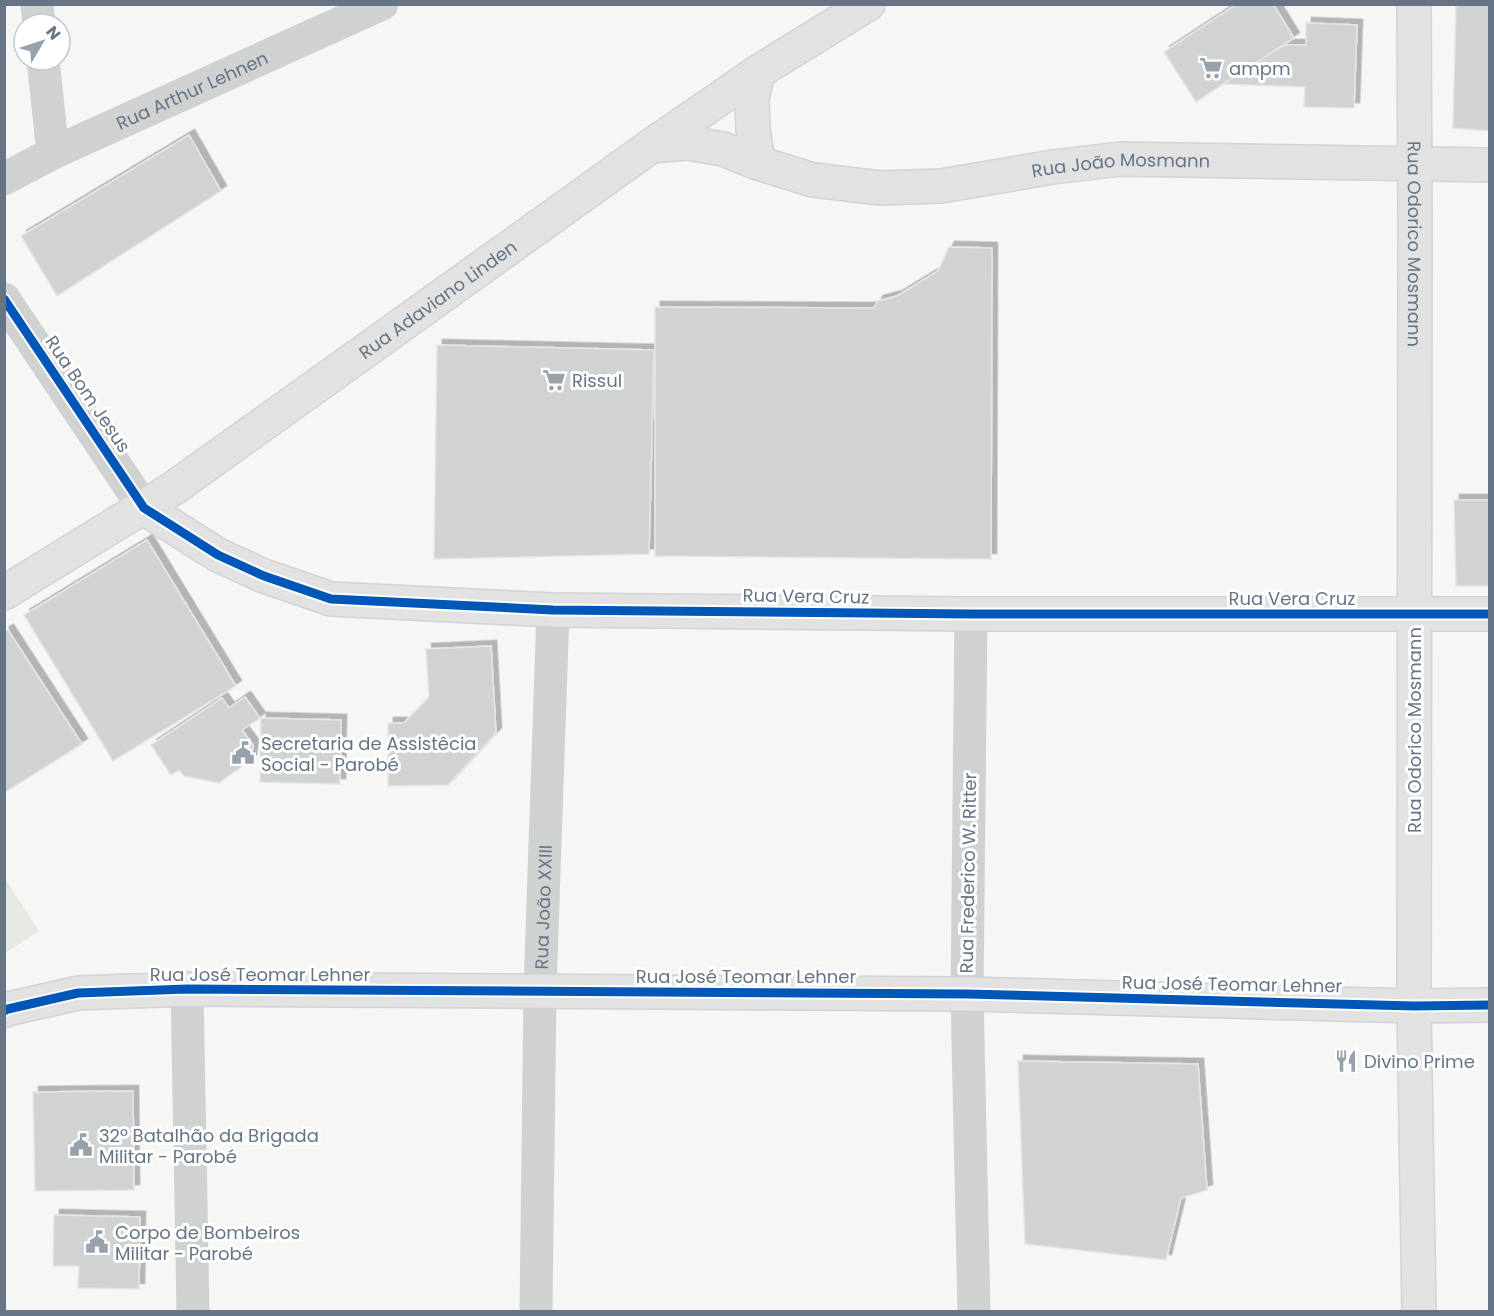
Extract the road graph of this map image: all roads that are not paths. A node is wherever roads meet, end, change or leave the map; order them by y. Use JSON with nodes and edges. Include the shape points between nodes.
{"nodes":[{"id":1,"x":382,"y":4,"type":"edge"},
{"id":2,"x":868,"y":4,"type":"edge"},
{"id":3,"x":1414,"y":4,"type":"edge"},
{"id":4,"x":44,"y":72,"type":"edge"},
{"id":5,"x":758,"y":72,"type":"junction"},
{"id":6,"x":651,"y":146,"type":"junction"},
{"id":7,"x":53,"y":153,"type":"junction"},
{"id":8,"x":758,"y":163,"type":"junction"},
{"id":9,"x":1415,"y":164,"type":"junction"},
{"id":10,"x":1490,"y":165,"type":"edge"},
{"id":11,"x":4,"y":179,"type":"edge"},
{"id":12,"x":4,"y":299,"type":"edge"},
{"id":13,"x":144,"y":508,"type":"junction"},
{"id":14,"x":4,"y":593,"type":"edge"},
{"id":15,"x":554,"y":610,"type":"junction"},
{"id":16,"x":971,"y":614,"type":"junction"},
{"id":17,"x":1414,"y":614,"type":"junction"},
{"id":18,"x":1490,"y":614,"type":"edge"},
{"id":19,"x":187,"y":989,"type":"junction"},
{"id":20,"x":540,"y":991,"type":"junction"},
{"id":21,"x":967,"y":994,"type":"junction"},
{"id":22,"x":1490,"y":1005,"type":"edge"},
{"id":23,"x":1414,"y":1006,"type":"junction"},
{"id":24,"x":4,"y":1011,"type":"edge"},
{"id":25,"x":193,"y":1311,"type":"edge"},
{"id":26,"x":536,"y":1311,"type":"edge"},
{"id":27,"x":974,"y":1311,"type":"edge"},
{"id":28,"x":1419,"y":1311,"type":"edge"}],
"edges":[{"from":1,"to":7,"type":"street","name":"Rua Arthur Lehnen"},
{"from":2,"to":5,"type":"main road","name":"Rua Adaviano Linden"},
{"from":3,"to":9,"type":"main road","name":"Rua Odorico Mosmann"},
{"from":4,"to":7,"type":"street"},
{"from":5,"to":6,"type":"main road","name":"Rua Adaviano Linden"},
{"from":5,"to":8,"type":"main road","via":[[752,99]]},
{"from":6,"to":8,"type":"main road","name":"Rua João Mosmann","via":[[687,143],[723,149]]},
{"from":6,"to":13,"type":"main road","name":"Rua Adaviano Linden"},
{"from":7,"to":11,"type":"street","name":"Rua Arthur Lehnen"},
{"from":8,"to":9,"type":"main road","name":"Rua João Mosmann","via":[[813,180],[881,188],[941,186],[1120,159]]},
{"from":9,"to":10,"type":"main road","name":"Rua João Mosmann"},
{"from":9,"to":17,"type":"main road","name":"Rua Odorico Mosmann"},
{"from":12,"to":13,"type":"street","name":"Rua Bom Jesus"},
{"from":13,"to":14,"type":"main road","name":"Rua Adaviano Linden"},
{"from":13,"to":15,"type":"main road","name":"Rua Vera Cruz","via":[[218,555],[331,599]]},
{"from":15,"to":16,"type":"main road","name":"Rua Vera Cruz"},
{"from":15,"to":20,"type":"street","name":"Rua João XXIII"},
{"from":16,"to":17,"type":"main road","name":"Rua Vera Cruz"},
{"from":16,"to":21,"type":"street","name":"Rua Frederico W. Ritter"},
{"from":17,"to":18,"type":"main road","name":"Rua Vera Cruz"},
{"from":17,"to":23,"type":"main road","name":"Rua Odorico Mosmann"},
{"from":19,"to":20,"type":"main road","name":"Rua José Teomar Lehner"},
{"from":19,"to":24,"type":"main road","name":"Rua José Teomar Lehner","via":[[78,993]]},
{"from":19,"to":25,"type":"street"},
{"from":20,"to":21,"type":"main road","name":"Rua José Teomar Lehner"},
{"from":20,"to":26,"type":"street","name":"Rua João XXIII"},
{"from":21,"to":23,"type":"main road","name":"Rua José Teomar Lehner"},
{"from":21,"to":27,"type":"street","name":"Rua Frederico W. Ritter"},
{"from":22,"to":23,"type":"main road","name":"Rua José Teomar Lehner"},
{"from":23,"to":28,"type":"main road","name":"Rua Odorico Mosmann"}]}
